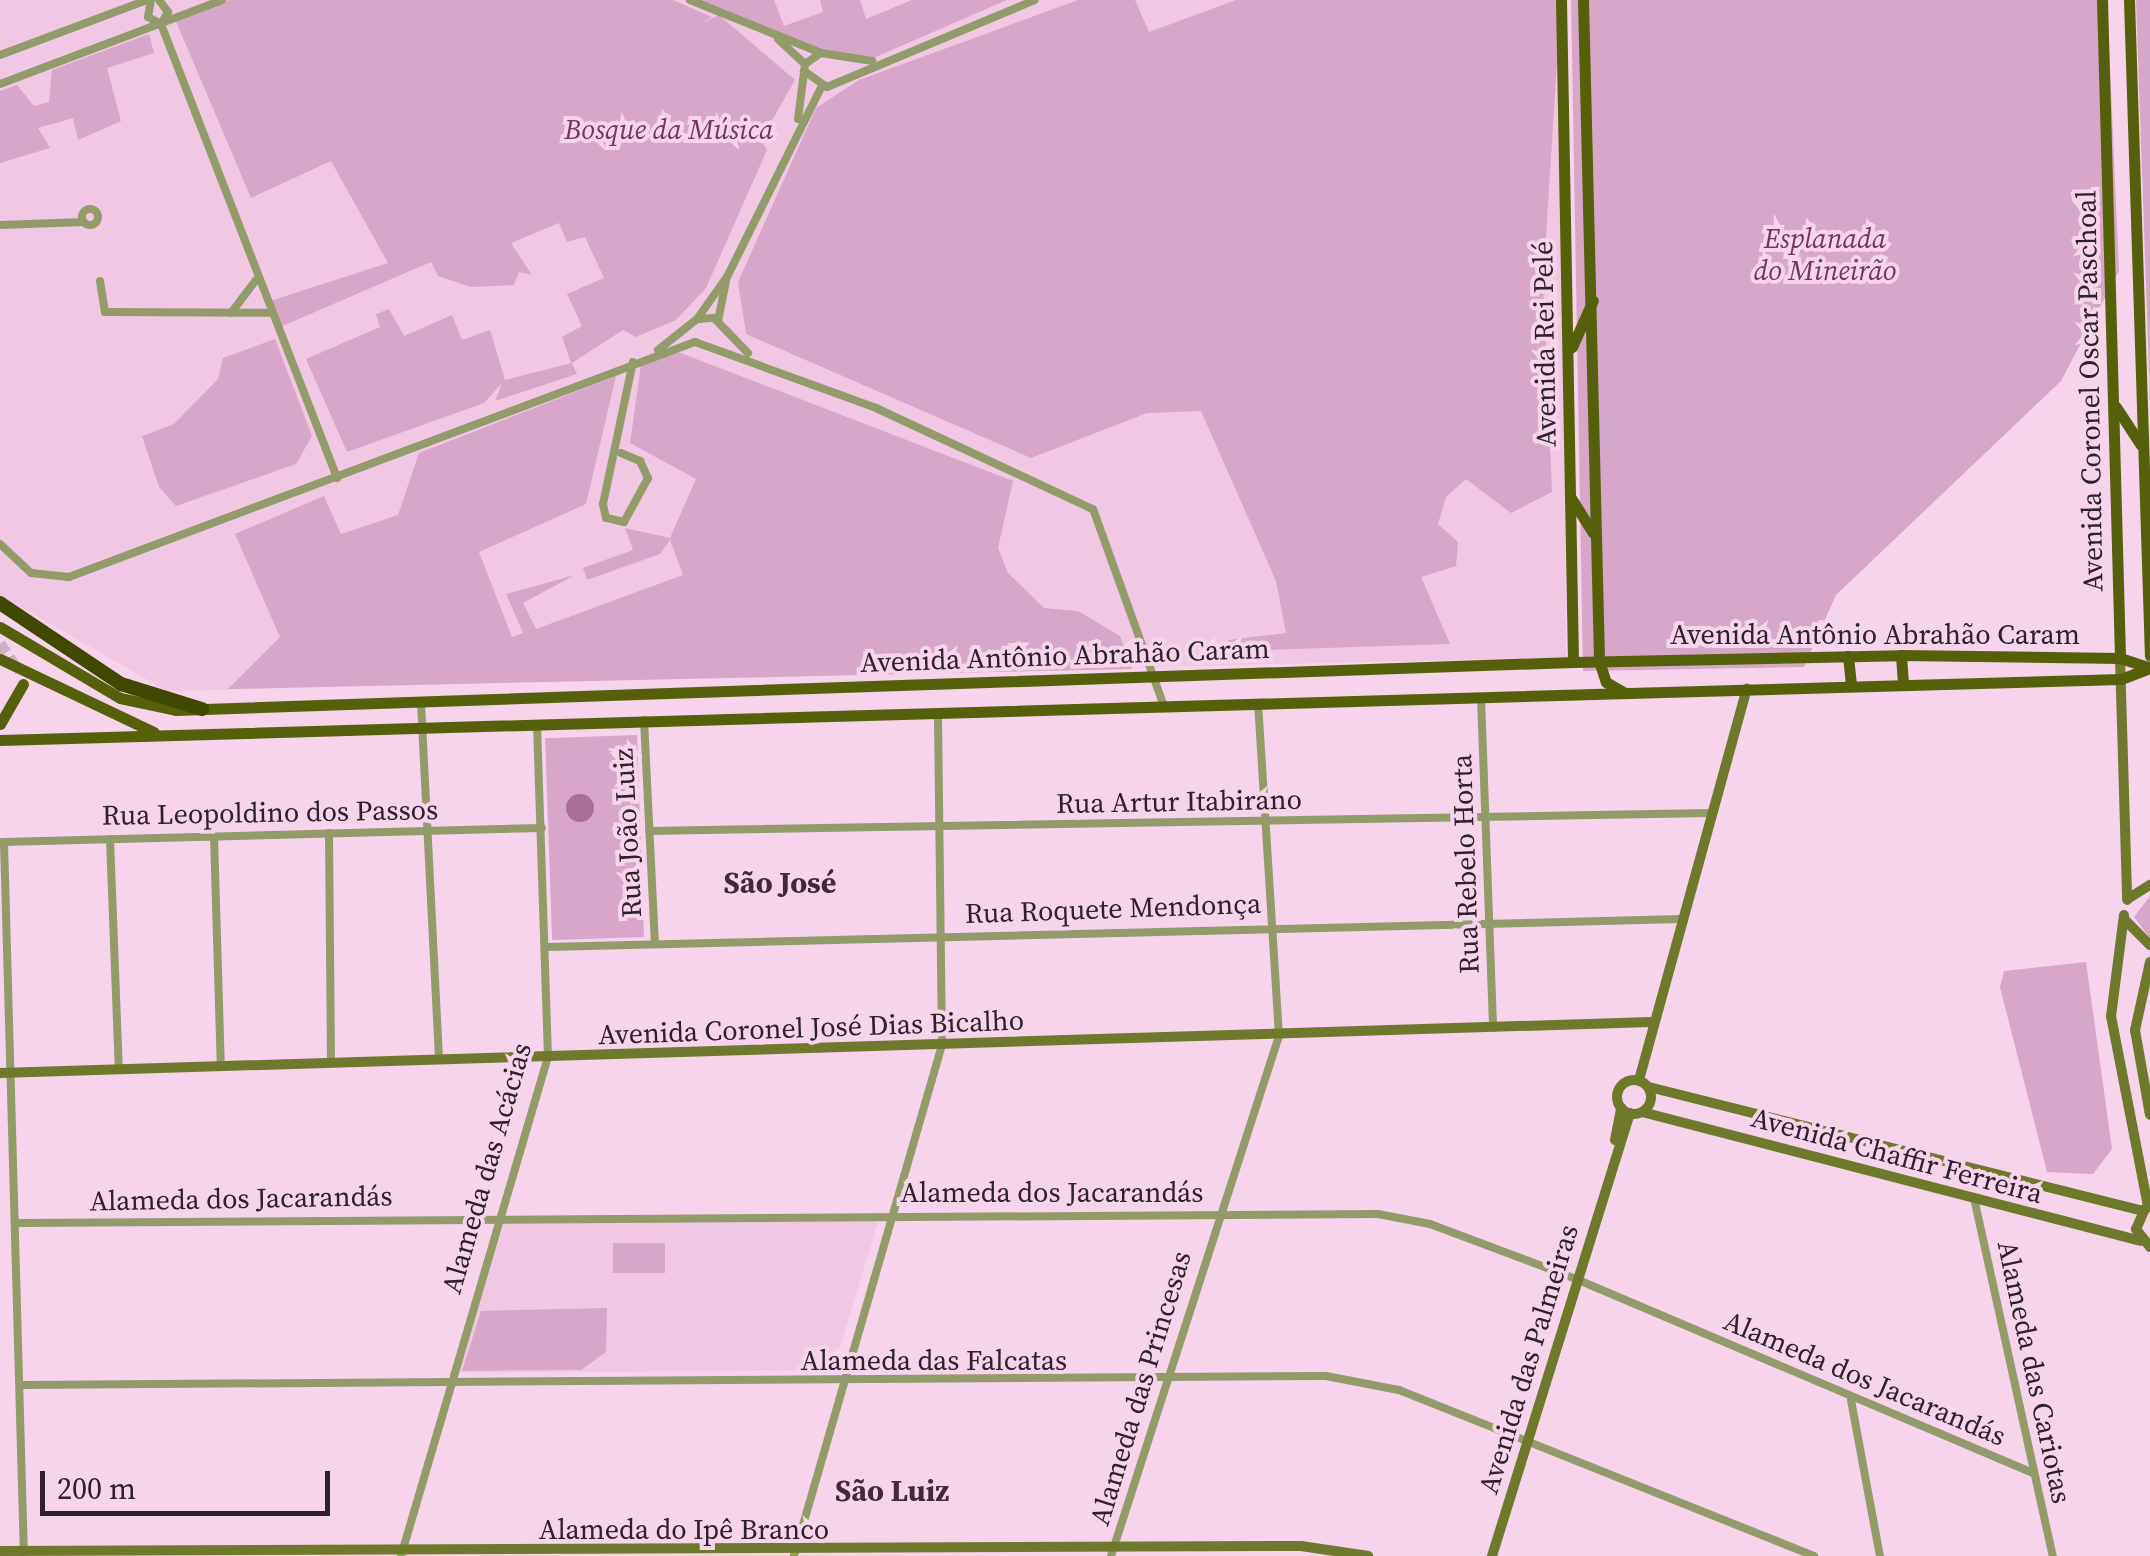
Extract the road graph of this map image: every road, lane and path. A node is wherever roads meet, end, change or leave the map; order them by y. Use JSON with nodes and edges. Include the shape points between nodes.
{"nodes":[{"id":1,"x":152,"y":0,"type":"edge"},
{"id":2,"x":222,"y":0,"type":"edge"},
{"id":3,"x":690,"y":0,"type":"edge"},
{"id":4,"x":1036,"y":0,"type":"edge"},
{"id":5,"x":1561,"y":0,"type":"edge"},
{"id":6,"x":1583,"y":0,"type":"edge"},
{"id":7,"x":2102,"y":0,"type":"edge"},
{"id":8,"x":2129,"y":0,"type":"edge"},
{"id":9,"x":161,"y":24,"type":"junction"},
{"id":10,"x":766,"y":31,"type":"junction"},
{"id":11,"x":821,"y":53,"type":"junction"},
{"id":12,"x":0,"y":55,"type":"edge"},
{"id":13,"x":832,"y":57,"type":"junction"},
{"id":14,"x":872,"y":61,"type":"junction"},
{"id":15,"x":805,"y":68,"type":"junction"},
{"id":16,"x":0,"y":84,"type":"edge"},
{"id":17,"x":832,"y":84,"type":"junction"},
{"id":18,"x":821,"y":88,"type":"junction"},
{"id":19,"x":2128,"y":89,"type":"junction"},
{"id":20,"x":2106,"y":108,"type":"junction"},
{"id":21,"x":796,"y":129,"type":"junction"},
{"id":22,"x":1588,"y":150,"type":"junction"},
{"id":23,"x":1563,"y":153,"type":"junction"},
{"id":24,"x":84,"y":222,"type":"dead end"},
{"id":25,"x":0,"y":225,"type":"edge"},
{"id":26,"x":726,"y":276,"type":"junction"},
{"id":27,"x":256,"y":280,"type":"junction"},
{"id":28,"x":100,"y":281,"type":"dead end"},
{"id":29,"x":1595,"y":296,"type":"junction"},
{"id":30,"x":231,"y":313,"type":"junction"},
{"id":31,"x":269,"y":314,"type":"junction"},
{"id":32,"x":695,"y":321,"type":"junction"},
{"id":33,"x":719,"y":323,"type":"junction"},
{"id":34,"x":695,"y":342,"type":"junction"},
{"id":35,"x":710,"y":346,"type":"junction"},
{"id":36,"x":1570,"y":351,"type":"junction"},
{"id":37,"x":654,"y":353,"type":"junction"},
{"id":38,"x":751,"y":356,"type":"junction"},
{"id":39,"x":633,"y":362,"type":"junction"},
{"id":40,"x":2115,"y":406,"type":"junction"},
{"id":41,"x":2141,"y":445,"type":"junction"},
{"id":42,"x":621,"y":452,"type":"junction"},
{"id":43,"x":337,"y":478,"type":"junction"},
{"id":44,"x":1572,"y":498,"type":"junction"},
{"id":45,"x":1595,"y":536,"type":"junction"},
{"id":46,"x":0,"y":544,"type":"edge"},
{"id":47,"x":0,"y":603,"type":"edge"},
{"id":48,"x":0,"y":628,"type":"edge"},
{"id":49,"x":1901,"y":655,"type":"junction"},
{"id":50,"x":1848,"y":656,"type":"junction"},
{"id":51,"x":2150,"y":656,"type":"edge"},
{"id":52,"x":2120,"y":658,"type":"junction"},
{"id":53,"x":0,"y":660,"type":"edge"},
{"id":54,"x":1599,"y":661,"type":"junction"},
{"id":55,"x":1574,"y":662,"type":"junction"},
{"id":56,"x":2150,"y":668,"type":"edge"},
{"id":57,"x":1155,"y":676,"type":"junction"},
{"id":58,"x":2121,"y":679,"type":"junction"},
{"id":59,"x":24,"y":684,"type":"dead end"},
{"id":60,"x":1903,"y":684,"type":"junction"},
{"id":61,"x":1851,"y":686,"type":"junction"},
{"id":62,"x":1747,"y":689,"type":"junction"},
{"id":63,"x":792,"y":691,"type":"junction"},
{"id":64,"x":1625,"y":694,"type":"junction"},
{"id":65,"x":1482,"y":698,"type":"junction"},
{"id":66,"x":421,"y":703,"type":"junction"},
{"id":67,"x":1258,"y":704,"type":"junction"},
{"id":68,"x":1164,"y":707,"type":"junction"},
{"id":69,"x":202,"y":709,"type":"junction"},
{"id":70,"x":938,"y":713,"type":"junction"},
{"id":71,"x":793,"y":717,"type":"junction"},
{"id":72,"x":644,"y":720,"type":"junction"},
{"id":73,"x":0,"y":724,"type":"edge"},
{"id":74,"x":537,"y":724,"type":"junction"},
{"id":75,"x":422,"y":728,"type":"junction"},
{"id":76,"x":174,"y":735,"type":"junction"},
{"id":77,"x":0,"y":740,"type":"edge"},
{"id":78,"x":1710,"y":813,"type":"junction"},
{"id":79,"x":1487,"y":816,"type":"junction"},
{"id":80,"x":1270,"y":821,"type":"junction"},
{"id":81,"x":542,"y":828,"type":"junction"},
{"id":82,"x":942,"y":829,"type":"junction"},
{"id":83,"x":433,"y":830,"type":"junction"},
{"id":84,"x":648,"y":830,"type":"junction"},
{"id":85,"x":329,"y":833,"type":"junction"},
{"id":86,"x":214,"y":836,"type":"junction"},
{"id":87,"x":110,"y":839,"type":"junction"},
{"id":88,"x":2,"y":842,"type":"edge"},
{"id":89,"x":2150,"y":885,"type":"edge"},
{"id":90,"x":2127,"y":900,"type":"junction"},
{"id":91,"x":2124,"y":915,"type":"junction"},
{"id":92,"x":1681,"y":919,"type":"junction"},
{"id":93,"x":1489,"y":920,"type":"junction"},
{"id":94,"x":1274,"y":926,"type":"junction"},
{"id":95,"x":944,"y":936,"type":"junction"},
{"id":96,"x":654,"y":944,"type":"junction"},
{"id":97,"x":2150,"y":945,"type":"edge"},
{"id":98,"x":547,"y":947,"type":"junction"},
{"id":99,"x":2150,"y":962,"type":"edge"},
{"id":100,"x":1650,"y":1026,"type":"junction"},
{"id":101,"x":1493,"y":1028,"type":"junction"},
{"id":102,"x":1279,"y":1036,"type":"junction"},
{"id":103,"x":942,"y":1045,"type":"junction"},
{"id":104,"x":1644,"y":1046,"type":"junction"},
{"id":105,"x":548,"y":1057,"type":"junction"},
{"id":106,"x":439,"y":1060,"type":"junction"},
{"id":107,"x":331,"y":1063,"type":"junction"},
{"id":108,"x":221,"y":1066,"type":"junction"},
{"id":109,"x":119,"y":1070,"type":"junction"},
{"id":110,"x":6,"y":1073,"type":"edge"},
{"id":111,"x":1625,"y":1082,"type":"junction"},
{"id":112,"x":1644,"y":1084,"type":"junction"},
{"id":113,"x":1631,"y":1111,"type":"junction"},
{"id":114,"x":2150,"y":1114,"type":"edge"},
{"id":115,"x":1974,"y":1198,"type":"junction"},
{"id":116,"x":2147,"y":1208,"type":"edge"},
{"id":117,"x":893,"y":1214,"type":"junction"},
{"id":118,"x":1219,"y":1214,"type":"junction"},
{"id":119,"x":500,"y":1217,"type":"junction"},
{"id":120,"x":18,"y":1224,"type":"junction"},
{"id":121,"x":2146,"y":1244,"type":"edge"},
{"id":122,"x":1576,"y":1279,"type":"junction"},
{"id":123,"x":1165,"y":1380,"type":"junction"},
{"id":124,"x":446,"y":1381,"type":"junction"},
{"id":125,"x":22,"y":1385,"type":"junction"},
{"id":126,"x":842,"y":1385,"type":"junction"},
{"id":127,"x":1850,"y":1400,"type":"junction"},
{"id":128,"x":1526,"y":1439,"type":"junction"},
{"id":129,"x":2034,"y":1473,"type":"junction"},
{"id":130,"x":1112,"y":1551,"type":"edge"},
{"id":131,"x":0,"y":1552,"type":"edge"},
{"id":132,"x":24,"y":1553,"type":"edge"},
{"id":133,"x":402,"y":1554,"type":"edge"},
{"id":134,"x":794,"y":1554,"type":"edge"},
{"id":135,"x":1368,"y":1556,"type":"edge"},
{"id":136,"x":1492,"y":1556,"type":"edge"},
{"id":137,"x":1814,"y":1556,"type":"edge"},
{"id":138,"x":1880,"y":1556,"type":"edge"},
{"id":139,"x":2053,"y":1556,"type":"edge"}],
"edges":[{"from":1,"to":9,"type":"street","via":[[148,16]]},
{"from":1,"to":9,"type":"street","via":[[168,7]]},
{"from":1,"to":12,"type":"street"},
{"from":2,"to":9,"type":"street"},
{"from":3,"to":10,"type":"street"},
{"from":4,"to":14,"type":"street"},
{"from":5,"to":23,"type":"main road","name":"Avenida Rei Pelé"},
{"from":6,"to":22,"type":"main road","name":"Avenida Rei Pelé"},
{"from":7,"to":20,"type":"main road","name":"Avenida Coronel Oscar Paschoal"},
{"from":8,"to":19,"type":"main road","name":"Avenida Coronel Oscar Paschoal"},
{"from":9,"to":16,"type":"street"},
{"from":9,"to":27,"type":"street"},
{"from":10,"to":11,"type":"street"},
{"from":10,"to":15,"type":"street"},
{"from":11,"to":13,"type":"street"},
{"from":11,"to":15,"type":"street"},
{"from":13,"to":14,"type":"street"},
{"from":13,"to":17,"type":"street"},
{"from":14,"to":17,"type":"street"},
{"from":15,"to":18,"type":"street"},
{"from":15,"to":21,"type":"street"},
{"from":17,"to":18,"type":"street"},
{"from":18,"to":21,"type":"street"},
{"from":19,"to":20,"type":"main road"},
{"from":19,"to":41,"type":"main road","name":"Avenida Coronel Oscar Paschoal"},
{"from":20,"to":40,"type":"main road","name":"Avenida Coronel Oscar Paschoal"},
{"from":21,"to":26,"type":"street"},
{"from":22,"to":23,"type":"main road"},
{"from":22,"to":29,"type":"main road","name":"Avenida Rei Pelé"},
{"from":23,"to":36,"type":"main road","name":"Avenida Rei Pelé"},
{"from":24,"to":25,"type":"street"},
{"from":26,"to":32,"type":"street"},
{"from":26,"to":33,"type":"street"},
{"from":27,"to":30,"type":"street"},
{"from":27,"to":31,"type":"street"},
{"from":28,"to":30,"type":"street","via":[[105,312]]},
{"from":29,"to":36,"type":"main road"},
{"from":29,"to":45,"type":"main road","name":"Avenida Rei Pelé"},
{"from":30,"to":31,"type":"street"},
{"from":31,"to":43,"type":"street"},
{"from":32,"to":33,"type":"street"},
{"from":32,"to":34,"type":"street"},
{"from":32,"to":37,"type":"street"},
{"from":33,"to":35,"type":"street"},
{"from":33,"to":38,"type":"street"},
{"from":34,"to":35,"type":"street"},
{"from":34,"to":37,"type":"street"},
{"from":35,"to":38,"type":"street"},
{"from":36,"to":44,"type":"main road","name":"Avenida Rei Pelé"},
{"from":37,"to":39,"type":"street"},
{"from":38,"to":57,"type":"street","via":[[1068,490],[1093,509]]},
{"from":39,"to":42,"type":"street"},
{"from":39,"to":43,"type":"street"},
{"from":40,"to":41,"type":"main road"},
{"from":40,"to":52,"type":"main road","name":"Avenida Coronel Oscar Paschoal"},
{"from":41,"to":51,"type":"main road","name":"Avenida Coronel Oscar Paschoal"},
{"from":42,"to":42,"type":"street","via":[[603,504],[606,518],[624,522],[648,478],[640,461]]},
{"from":43,"to":46,"type":"street","via":[[69,578],[32,573]]},
{"from":44,"to":45,"type":"main road"},
{"from":44,"to":55,"type":"main road","name":"Avenida Rei Pelé"},
{"from":45,"to":54,"type":"main road","name":"Avenida Rei Pelé"},
{"from":47,"to":69,"type":"highway","via":[[120,684]]},
{"from":48,"to":69,"type":"main road","name":"Avenida Antônio Abrahão Caram","via":[[120,698]]},
{"from":49,"to":50,"type":"main road","name":"Avenida Antônio Abrahão Caram"},
{"from":49,"to":52,"type":"main road","name":"Avenida Antônio Abrahão Caram"},
{"from":49,"to":60,"type":"main road"},
{"from":50,"to":54,"type":"main road","name":"Avenida Antônio Abrahão Caram"},
{"from":50,"to":61,"type":"main road"},
{"from":52,"to":56,"type":"main road","name":"Avenida Antônio Abrahão Caram"},
{"from":52,"to":58,"type":"street","name":"Avenida Coronel Oscar Paschoal"},
{"from":53,"to":76,"type":"main road","name":"Avenida Antônio Abrahão Caram","via":[[146,731]]},
{"from":54,"to":55,"type":"main road","name":"Avenida Antônio Abrahão Caram"},
{"from":54,"to":64,"type":"main road","via":[[1606,682]]},
{"from":55,"to":57,"type":"main road","name":"Avenida Antônio Abrahão Caram"},
{"from":56,"to":58,"type":"main road","name":"Avenida Antônio Abrahão Caram"},
{"from":57,"to":63,"type":"main road","name":"Avenida Antônio Abrahão Caram"},
{"from":57,"to":68,"type":"street"},
{"from":58,"to":60,"type":"main road","name":"Avenida Antônio Abrahão Caram"},
{"from":58,"to":90,"type":"street","name":"Avenida Coronel Oscar Paschoal"},
{"from":59,"to":73,"type":"main road"},
{"from":60,"to":61,"type":"main road","name":"Avenida Antônio Abrahão Caram"},
{"from":61,"to":62,"type":"main road","name":"Avenida Antônio Abrahão Caram"},
{"from":62,"to":64,"type":"main road","name":"Avenida Antônio Abrahão Caram"},
{"from":62,"to":78,"type":"street"},
{"from":63,"to":66,"type":"main road","name":"Avenida Antônio Abrahão Caram"},
{"from":63,"to":71,"type":"main road"},
{"from":64,"to":65,"type":"main road","name":"Avenida Antônio Abrahão Caram"},
{"from":65,"to":67,"type":"main road","name":"Avenida Antônio Abrahão Caram"},
{"from":65,"to":79,"type":"street","name":"Rua Rebelo Horta"},
{"from":66,"to":69,"type":"main road","name":"Avenida Antônio Abrahão Caram"},
{"from":66,"to":75,"type":"street"},
{"from":67,"to":68,"type":"main road","name":"Avenida Antônio Abrahão Caram"},
{"from":67,"to":80,"type":"street","name":"Alameda das Princesas"},
{"from":68,"to":70,"type":"main road","name":"Avenida Antônio Abrahão Caram"},
{"from":70,"to":71,"type":"main road","name":"Avenida Antônio Abrahão Caram"},
{"from":70,"to":82,"type":"street"},
{"from":71,"to":72,"type":"main road","name":"Avenida Antônio Abrahão Caram"},
{"from":72,"to":74,"type":"main road","name":"Avenida Antônio Abrahão Caram"},
{"from":72,"to":84,"type":"street","name":"Rua João Luiz"},
{"from":74,"to":75,"type":"main road","name":"Avenida Antônio Abrahão Caram"},
{"from":74,"to":81,"type":"street","name":"Alameda das Acácias"},
{"from":75,"to":76,"type":"main road","name":"Avenida Antônio Abrahão Caram"},
{"from":75,"to":83,"type":"street"},
{"from":76,"to":77,"type":"main road","name":"Avenida Antônio Abrahão Caram"},
{"from":78,"to":79,"type":"street","name":"Rua Artur Itabirano"},
{"from":78,"to":92,"type":"street"},
{"from":79,"to":80,"type":"street","name":"Rua Artur Itabirano"},
{"from":79,"to":93,"type":"street","name":"Rua Rebelo Horta"},
{"from":80,"to":82,"type":"street","name":"Rua Artur Itabirano"},
{"from":80,"to":94,"type":"street","name":"Alameda das Princesas"},
{"from":81,"to":83,"type":"street","name":"Rua Leopoldino dos Passos"},
{"from":81,"to":98,"type":"street","name":"Alameda das Acácias"},
{"from":82,"to":84,"type":"street","name":"Rua Artur Itabirano"},
{"from":82,"to":95,"type":"street"},
{"from":83,"to":85,"type":"street","name":"Rua Leopoldino dos Passos"},
{"from":83,"to":106,"type":"street"},
{"from":84,"to":96,"type":"street","name":"Rua João Luiz"},
{"from":85,"to":86,"type":"street","name":"Rua Leopoldino dos Passos"},
{"from":85,"to":107,"type":"street"},
{"from":86,"to":87,"type":"street","name":"Rua Leopoldino dos Passos"},
{"from":86,"to":108,"type":"street"},
{"from":87,"to":88,"type":"street","name":"Rua Leopoldino dos Passos"},
{"from":87,"to":109,"type":"street"},
{"from":88,"to":110,"type":"street"},
{"from":89,"to":90,"type":"street"},
{"from":90,"to":91,"type":"street","name":"Avenida Coronel Oscar Paschoal"},
{"from":91,"to":97,"type":"street","via":[[2130,934]]},
{"from":91,"to":116,"type":"street","name":"Avenida Coronel Oscar Paschoal","via":[[2111,1016]]},
{"from":92,"to":93,"type":"street","name":"Rua Roquete Mendonça"},
{"from":92,"to":100,"type":"street"},
{"from":93,"to":94,"type":"street","name":"Rua Roquete Mendonça"},
{"from":93,"to":101,"type":"street","name":"Rua Rebelo Horta"},
{"from":94,"to":95,"type":"street","name":"Rua Roquete Mendonça"},
{"from":94,"to":102,"type":"street","name":"Alameda das Princesas"},
{"from":95,"to":96,"type":"street","name":"Rua Roquete Mendonça"},
{"from":95,"to":103,"type":"street"},
{"from":96,"to":98,"type":"street","name":"Rua Roquete Mendonça"},
{"from":98,"to":105,"type":"street","name":"Alameda das Acácias"},
{"from":99,"to":114,"type":"street","via":[[2134,1030]]},
{"from":100,"to":101,"type":"street","name":"Avenida Coronel José Dias Bicalho"},
{"from":100,"to":104,"type":"street"},
{"from":101,"to":102,"type":"street","name":"Avenida Coronel José Dias Bicalho"},
{"from":102,"to":103,"type":"street","name":"Avenida Coronel José Dias Bicalho"},
{"from":102,"to":118,"type":"street","name":"Alameda das Princesas"},
{"from":103,"to":105,"type":"street","name":"Avenida Coronel José Dias Bicalho"},
{"from":103,"to":117,"type":"street"},
{"from":104,"to":111,"type":"street"},
{"from":104,"to":112,"type":"street"},
{"from":105,"to":106,"type":"street","name":"Avenida Coronel José Dias Bicalho"},
{"from":105,"to":119,"type":"street","name":"Alameda das Acácias"},
{"from":106,"to":107,"type":"street","name":"Avenida Coronel José Dias Bicalho"},
{"from":107,"to":108,"type":"street","name":"Avenida Coronel José Dias Bicalho"},
{"from":108,"to":109,"type":"street","name":"Avenida Coronel José Dias Bicalho"},
{"from":109,"to":110,"type":"street","name":"Avenida Coronel José Dias Bicalho"},
{"from":110,"to":120,"type":"street"},
{"from":111,"to":112,"type":"street"},
{"from":111,"to":113,"type":"street"},
{"from":112,"to":113,"type":"street"},
{"from":112,"to":116,"type":"street","name":"Avenida Chaffir Ferreira"},
{"from":113,"to":115,"type":"street","name":"Avenida Chaffir Ferreira"},
{"from":113,"to":122,"type":"street","name":"Avenida das Palmeiras"},
{"from":115,"to":121,"type":"street","name":"Avenida Chaffir Ferreira"},
{"from":115,"to":129,"type":"street","name":"Alameda das Cariotas"},
{"from":116,"to":121,"type":"street","name":"Avenida Coronel Oscar Paschoal"},
{"from":117,"to":118,"type":"street","name":"Alameda dos Jacarandás"},
{"from":117,"to":119,"type":"street","name":"Alameda dos Jacarandás"},
{"from":117,"to":126,"type":"street"},
{"from":118,"to":122,"type":"street","name":"Alameda dos Jacarandás","via":[[1378,1214],[1430,1224]]},
{"from":118,"to":123,"type":"street","name":"Alameda das Princesas"},
{"from":119,"to":120,"type":"street","name":"Alameda dos Jacarandás"},
{"from":119,"to":124,"type":"street","name":"Alameda das Acácias"},
{"from":120,"to":125,"type":"street"},
{"from":122,"to":127,"type":"street","name":"Alameda dos Jacarandás"},
{"from":122,"to":128,"type":"street","name":"Avenida das Palmeiras"},
{"from":123,"to":126,"type":"street","name":"Alameda das Falcatas"},
{"from":123,"to":128,"type":"street","name":"Alameda das Falcatas","via":[[1366,1383]]},
{"from":123,"to":130,"type":"street","name":"Alameda das Princesas"},
{"from":124,"to":125,"type":"street","name":"Alameda das Falcatas"},
{"from":124,"to":126,"type":"street","name":"Alameda das Falcatas"},
{"from":124,"to":133,"type":"street","name":"Alameda das Acácias"},
{"from":125,"to":132,"type":"street"},
{"from":126,"to":134,"type":"street"},
{"from":127,"to":129,"type":"street","name":"Alameda dos Jacarandás"},
{"from":127,"to":138,"type":"street"},
{"from":128,"to":136,"type":"street","name":"Avenida das Palmeiras"},
{"from":128,"to":137,"type":"street","name":"Alameda das Falcatas"},
{"from":129,"to":139,"type":"street","name":"Alameda das Cariotas"},
{"from":130,"to":134,"type":"street","name":"Alameda do Ipê Branco"},
{"from":130,"to":135,"type":"street","name":"Alameda do Ipê Branco","via":[[1300,1546]]},
{"from":131,"to":132,"type":"street","name":"Alameda do Ipê Branco"},
{"from":132,"to":133,"type":"street","name":"Alameda do Ipê Branco"},
{"from":133,"to":134,"type":"street","name":"Alameda do Ipê Branco"}]}
